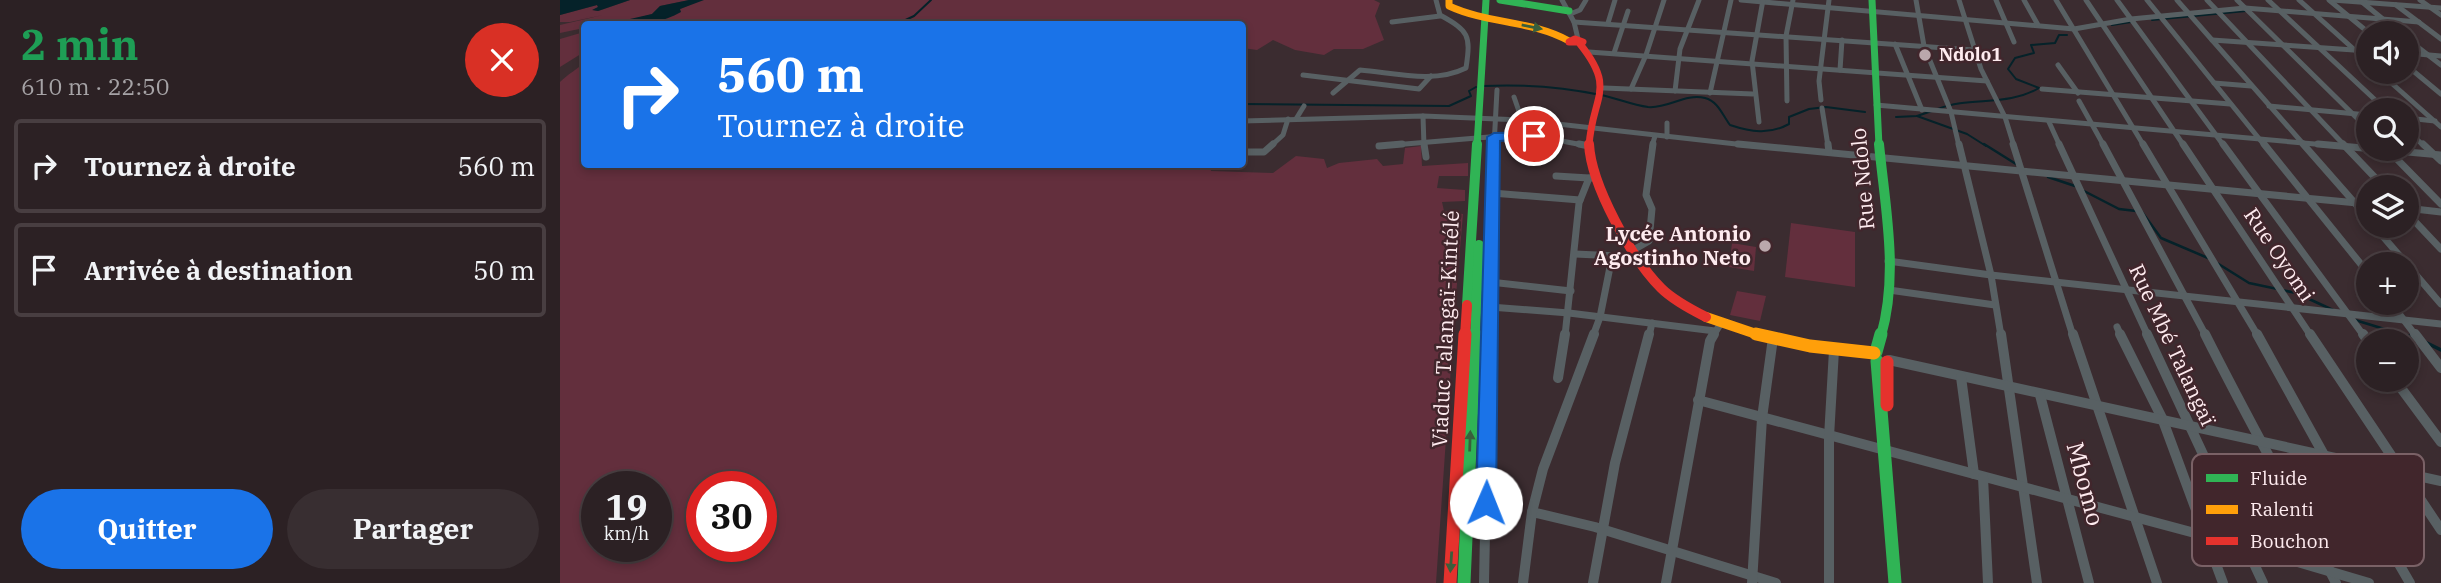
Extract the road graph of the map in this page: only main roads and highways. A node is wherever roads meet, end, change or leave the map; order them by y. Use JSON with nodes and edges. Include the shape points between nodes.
{"nodes":[{"id":1,"x":1449,"y":0,"type":"edge"},
{"id":2,"x":1486,"y":0,"type":"edge"},
{"id":3,"x":1492,"y":0,"type":"edge"},
{"id":4,"x":1500,"y":0,"type":"edge"},
{"id":5,"x":1548,"y":0,"type":"edge"},
{"id":6,"x":1536,"y":4,"type":"junction"},
{"id":7,"x":1873,"y":5,"type":"edge"},
{"id":8,"x":1569,"y":13,"type":"road end"},
{"id":9,"x":1484,"y":78,"type":"junction"},
{"id":10,"x":1881,"y":358,"type":"junction"},
{"id":11,"x":1450,"y":583,"type":"edge"},
{"id":12,"x":1464,"y":583,"type":"edge"},
{"id":13,"x":1895,"y":583,"type":"edge"}],
"edges":[{"from":1,"to":10,"type":"main road","one_way":true,"via":[[1454,10],[1553,32],[1579,44],[1601,72],[1603,93],[1588,146],[1592,178],[1651,276],[1669,295],[1718,327]]},
{"from":2,"to":9,"type":"main road"},
{"from":3,"to":9,"type":"main road"},
{"from":4,"to":6,"type":"main road"},
{"from":5,"to":6,"type":"main road"},
{"from":6,"to":8,"type":"main road"},
{"from":7,"to":10,"type":"main road","name":"Rue Ndolo","via":[[1889,290]]},
{"from":9,"to":11,"type":"main road","name":"Viaduc Talangaï-Kintélé","one_way":true},
{"from":12,"to":9,"type":"main road","name":"Viaduc Talangaï-Kintélé","one_way":true},
{"from":10,"to":13,"type":"main road","name":"Rue Ndolo"}]}
